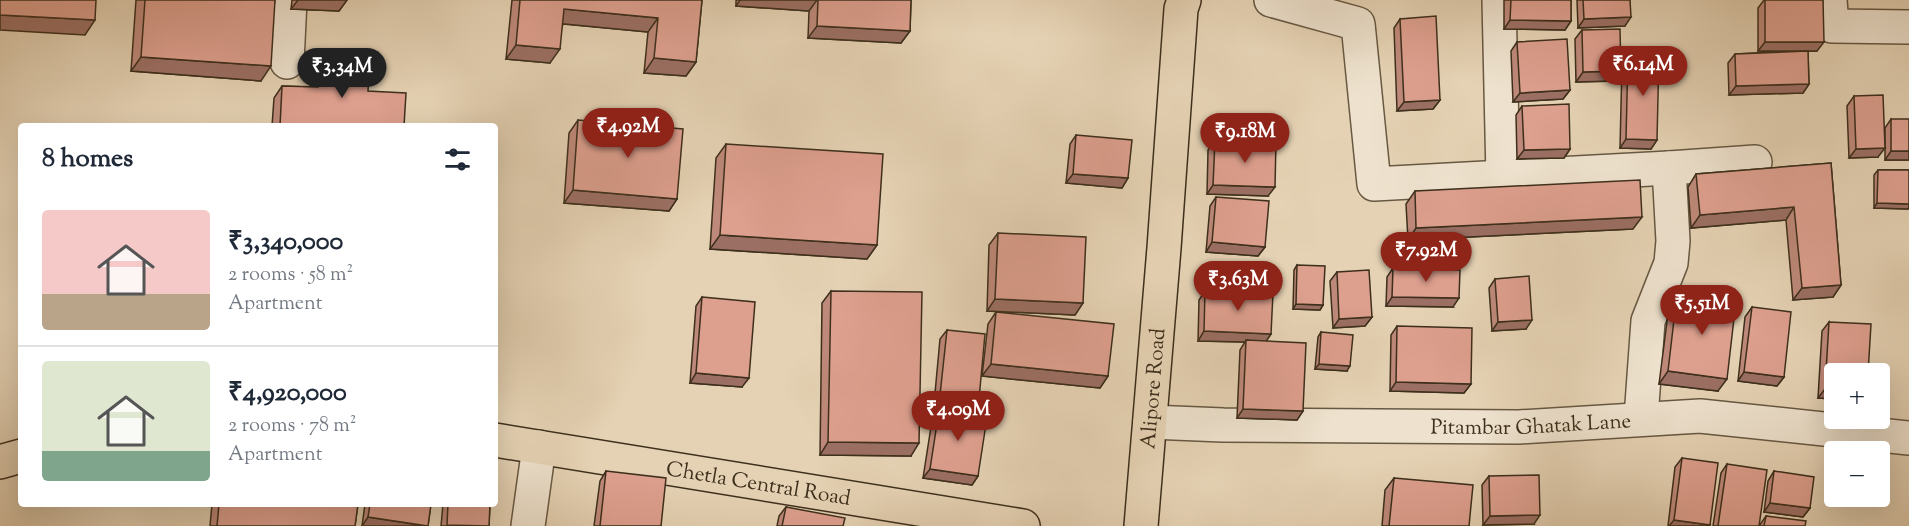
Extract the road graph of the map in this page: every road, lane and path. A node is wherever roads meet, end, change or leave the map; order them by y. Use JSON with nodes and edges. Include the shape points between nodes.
{"nodes":[{"id":1,"x":290,"y":0,"type":"edge"},
{"id":2,"x":1184,"y":0,"type":"edge"},
{"id":3,"x":1271,"y":0,"type":"edge"},
{"id":4,"x":1499,"y":0,"type":"edge"},
{"id":5,"x":1830,"y":0,"type":"edge"},
{"id":6,"x":1909,"y":27,"type":"edge"},
{"id":7,"x":287,"y":62,"type":"dead end"},
{"id":8,"x":1755,"y":162,"type":"dead end"},
{"id":9,"x":1669,"y":168,"type":"junction"},
{"id":10,"x":1503,"y":177,"type":"junction"},
{"id":11,"x":1641,"y":418,"type":"junction"},
{"id":12,"x":1150,"y":422,"type":"junction"},
{"id":13,"x":1909,"y":438,"type":"edge"},
{"id":14,"x":498,"y":440,"type":"edge"},
{"id":15,"x":539,"y":447,"type":"junction"},
{"id":16,"x":18,"y":457,"type":"edge"},
{"id":17,"x":0,"y":462,"type":"edge"},
{"id":18,"x":528,"y":526,"type":"edge"},
{"id":19,"x":1023,"y":526,"type":"edge"},
{"id":20,"x":1141,"y":526,"type":"edge"}],
"edges":[{"from":1,"to":7,"type":"street"},
{"from":2,"to":12,"type":"main road","name":"Alipore Road"},
{"from":3,"to":10,"type":"street","via":[[1358,24],[1374,184]]},
{"from":4,"to":10,"type":"street"},
{"from":5,"to":6,"type":"street","via":[[1832,26]]},
{"from":8,"to":9,"type":"street"},
{"from":9,"to":10,"type":"street"},
{"from":9,"to":11,"type":"street","via":[[1671,263],[1648,321]]},
{"from":11,"to":12,"type":"street","name":"Pitambar Ghatak Lane","via":[[1519,427]]},
{"from":11,"to":13,"type":"street","name":"Pitambar Ghatak Lane","via":[[1700,416]]},
{"from":12,"to":20,"type":"main road","name":"Alipore Road"},
{"from":14,"to":15,"type":"main road","name":"Chetla Central Road"},
{"from":15,"to":18,"type":"street"},
{"from":15,"to":19,"type":"main road","name":"Chetla Central Road"},
{"from":16,"to":17,"type":"main road"}]}
